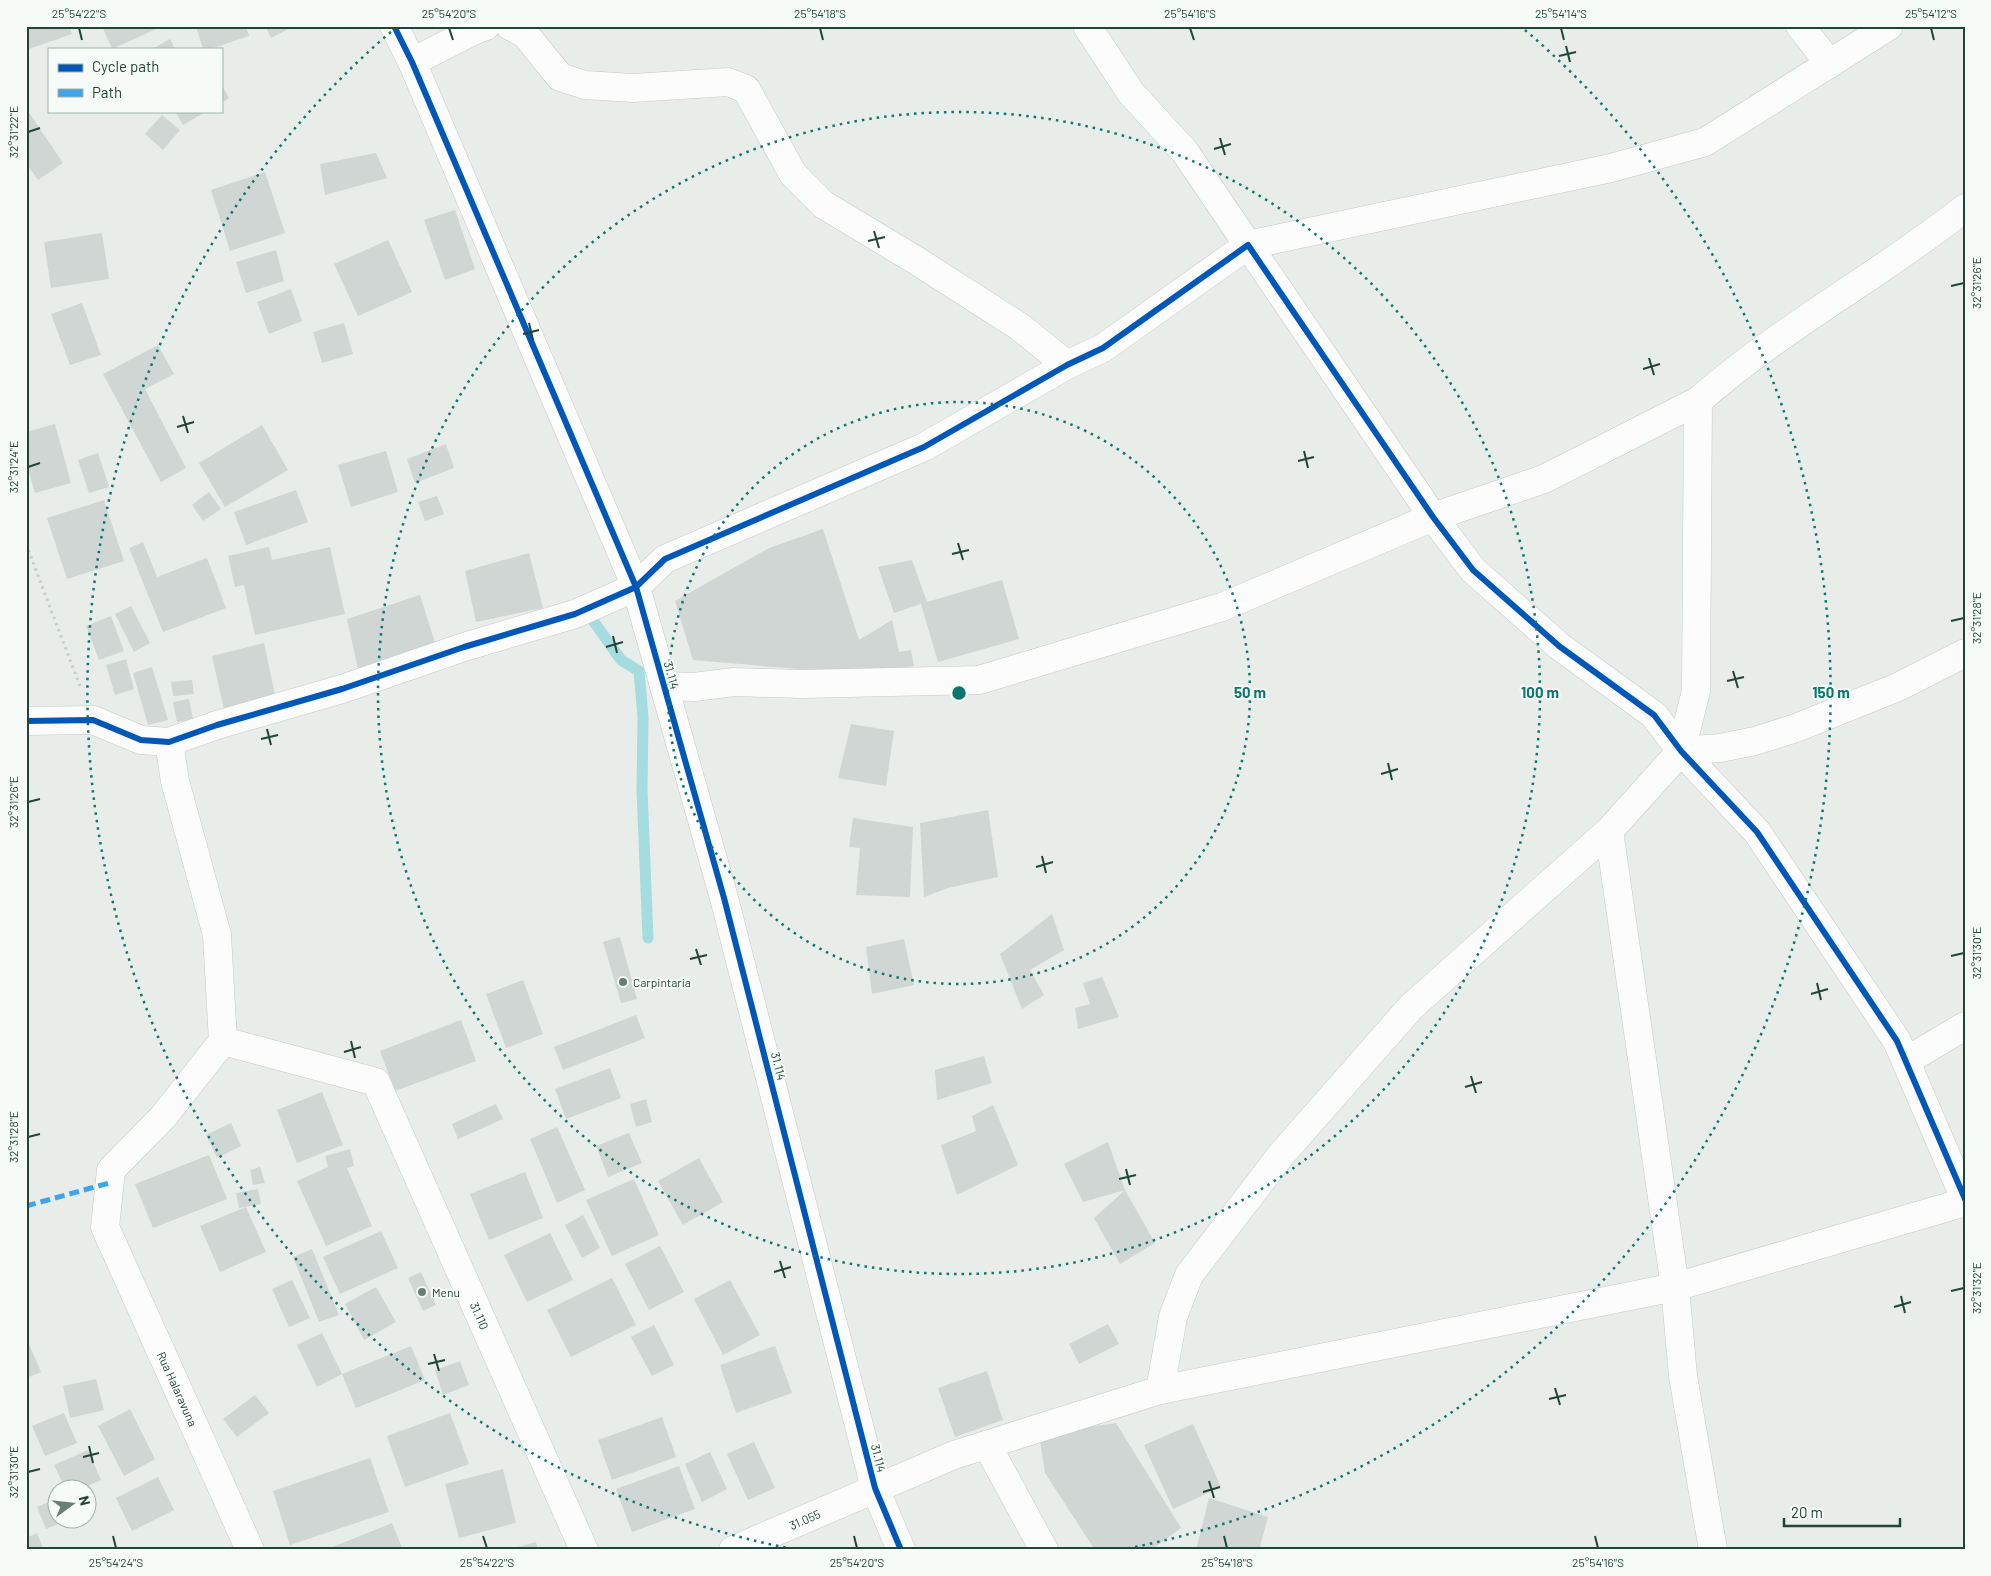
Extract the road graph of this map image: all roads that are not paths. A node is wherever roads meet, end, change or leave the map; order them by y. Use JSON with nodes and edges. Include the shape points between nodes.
{"nodes":[{"id":1,"x":394,"y":26,"type":"edge"},
{"id":2,"x":486,"y":26,"type":"edge"},
{"id":3,"x":510,"y":26,"type":"edge"},
{"id":4,"x":1087,"y":26,"type":"edge"},
{"id":5,"x":1800,"y":26,"type":"edge"},
{"id":6,"x":1889,"y":26,"type":"edge"},
{"id":7,"x":412,"y":62,"type":"junction"},
{"id":8,"x":1830,"y":64,"type":"junction"},
{"id":9,"x":1965,"y":208,"type":"edge"},
{"id":10,"x":1248,"y":246,"type":"junction"},
{"id":11,"x":1066,"y":365,"type":"junction"},
{"id":12,"x":1698,"y":401,"type":"junction"},
{"id":13,"x":1433,"y":517,"type":"junction"},
{"id":14,"x":636,"y":587,"type":"junction"},
{"id":15,"x":1965,"y":652,"type":"edge"},
{"id":16,"x":664,"y":686,"type":"junction"},
{"id":17,"x":26,"y":721,"type":"edge"},
{"id":18,"x":169,"y":742,"type":"junction"},
{"id":19,"x":1681,"y":751,"type":"junction"},
{"id":20,"x":1609,"y":831,"type":"junction"},
{"id":21,"x":1965,"y":1026,"type":"edge"},
{"id":22,"x":223,"y":1041,"type":"junction"},
{"id":23,"x":1906,"y":1061,"type":"junction"},
{"id":24,"x":1965,"y":1201,"type":"edge"},
{"id":25,"x":1675,"y":1287,"type":"junction"},
{"id":26,"x":1160,"y":1390,"type":"junction"},
{"id":27,"x":987,"y":1445,"type":"junction"},
{"id":28,"x":875,"y":1488,"type":"junction"},
{"id":29,"x":250,"y":1550,"type":"edge"},
{"id":30,"x":584,"y":1550,"type":"edge"},
{"id":31,"x":733,"y":1550,"type":"edge"},
{"id":32,"x":901,"y":1550,"type":"edge"},
{"id":33,"x":1044,"y":1550,"type":"edge"},
{"id":34,"x":1713,"y":1550,"type":"edge"}],
"edges":[{"from":1,"to":7,"type":"street","name":"31.114"},
{"from":2,"to":7,"type":"street"},
{"from":3,"to":11,"type":"street","via":[[525,34],[560,77],[585,85],[633,88],[728,82],[746,89],[793,174],[824,205],[1020,327]]},
{"from":4,"to":10,"type":"street","via":[[1131,93],[1185,152]]},
{"from":5,"to":8,"type":"street"},
{"from":6,"to":8,"type":"street"},
{"from":7,"to":14,"type":"street","name":"31.114"},
{"from":8,"to":10,"type":"street","via":[[1705,142],[1611,168]]},
{"from":9,"to":12,"type":"street","via":[[1738,366]]},
{"from":10,"to":11,"type":"street","via":[[1103,348]]},
{"from":10,"to":13,"type":"street"},
{"from":11,"to":14,"type":"street","via":[[924,447],[665,559]]},
{"from":12,"to":13,"type":"street","via":[[1544,479]]},
{"from":12,"to":19,"type":"street","via":[[1696,690]]},
{"from":13,"to":16,"type":"street","via":[[1222,607],[979,680],[802,684],[734,682],[694,687]]},
{"from":13,"to":19,"type":"street","via":[[1473,570],[1559,646],[1654,715]]},
{"from":14,"to":16,"type":"street","name":"31.114"},
{"from":14,"to":18,"type":"street","via":[[575,614]]},
{"from":15,"to":19,"type":"street","via":[[1898,687],[1796,728],[1755,741]]},
{"from":16,"to":28,"type":"street","name":"31.114","via":[[724,898]]},
{"from":17,"to":18,"type":"street","via":[[93,720],[141,740]]},
{"from":18,"to":22,"type":"street","via":[[175,781],[217,935]]},
{"from":19,"to":20,"type":"street"},
{"from":19,"to":23,"type":"street","via":[[1757,832],[1897,1041]]},
{"from":20,"to":25,"type":"street"},
{"from":20,"to":26,"type":"street","via":[[1411,1007],[1281,1155],[1189,1275],[1173,1317]]},
{"from":21,"to":23,"type":"street"},
{"from":22,"to":29,"type":"street","name":"Rua Halaravuna","via":[[163,1116],[111,1170],[105,1227]]},
{"from":22,"to":30,"type":"street","name":"31.110","via":[[376,1082]]},
{"from":23,"to":24,"type":"street"},
{"from":24,"to":25,"type":"street","name":"31.055"},
{"from":25,"to":26,"type":"street","name":"31.055"},
{"from":25,"to":34,"type":"street","via":[[1683,1376]]},
{"from":26,"to":27,"type":"street","name":"31.055"},
{"from":27,"to":28,"type":"street","name":"31.055"},
{"from":27,"to":33,"type":"street"},
{"from":28,"to":31,"type":"street","name":"31.055"},
{"from":28,"to":32,"type":"street","name":"31.114"}]}
